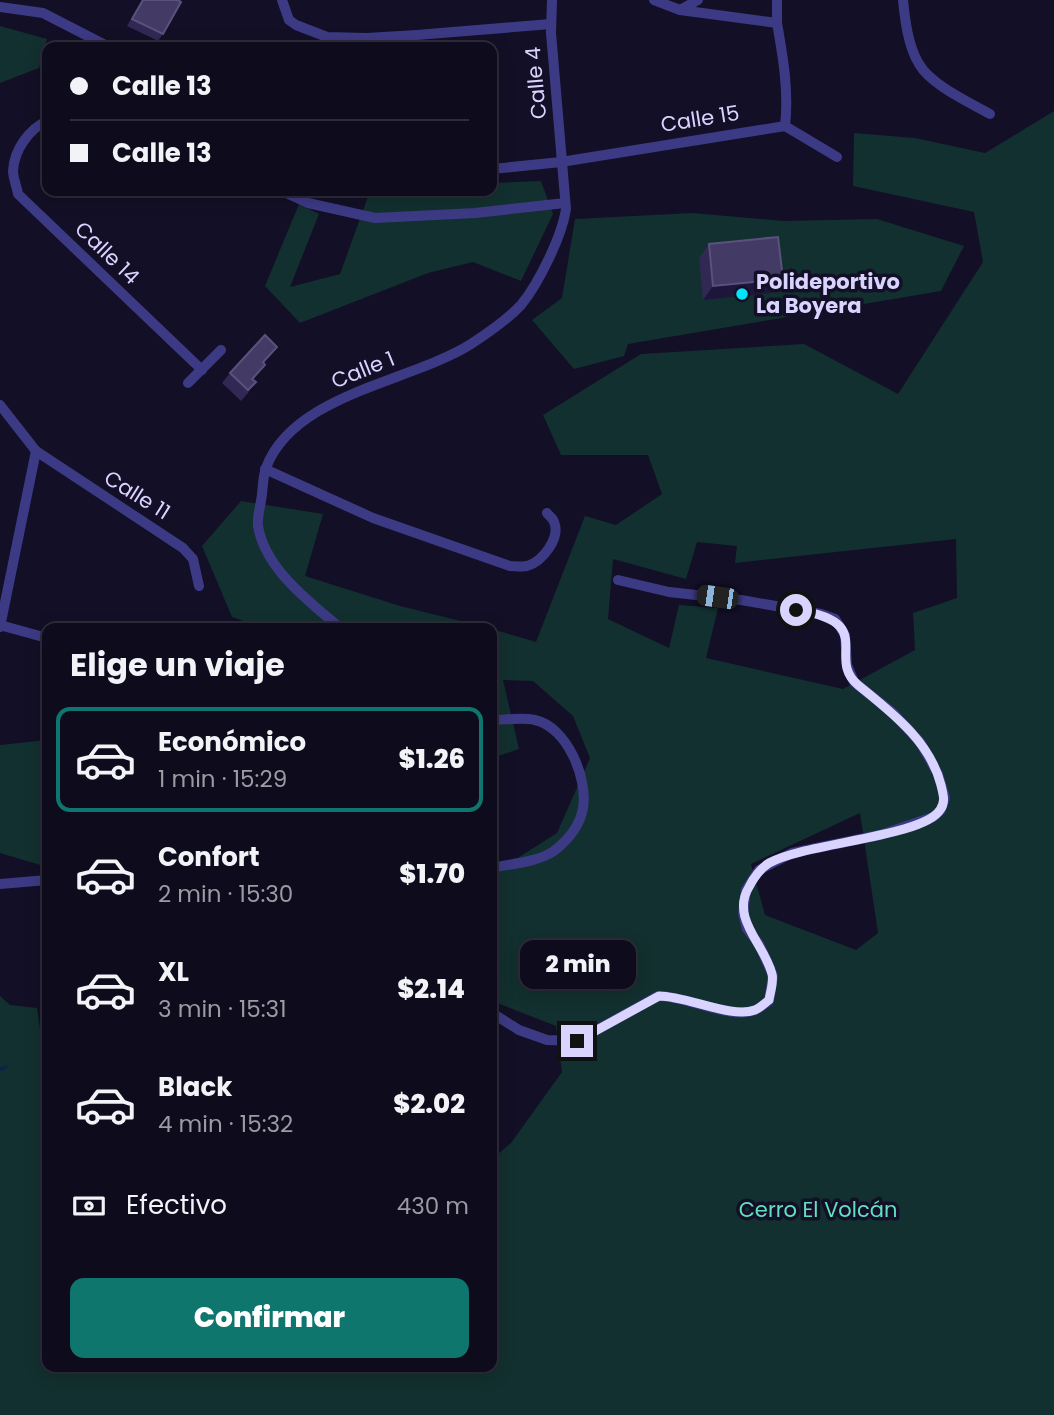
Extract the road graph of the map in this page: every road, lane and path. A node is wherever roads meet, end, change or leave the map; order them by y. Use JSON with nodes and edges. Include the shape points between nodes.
{"nodes":[{"id":1,"x":282,"y":0,"type":"edge"},
{"id":2,"x":552,"y":0,"type":"edge"},
{"id":3,"x":654,"y":0,"type":"edge"},
{"id":4,"x":698,"y":0,"type":"edge"},
{"id":5,"x":777,"y":0,"type":"edge"},
{"id":6,"x":903,"y":0,"type":"edge"},
{"id":7,"x":0,"y":7,"type":"edge"},
{"id":8,"x":680,"y":10,"type":"junction"},
{"id":9,"x":777,"y":23,"type":"junction"},
{"id":10,"x":551,"y":24,"type":"junction"},
{"id":11,"x":99,"y":42,"type":"edge"},
{"id":12,"x":990,"y":114,"type":"dead end"},
{"id":13,"x":42,"y":123,"type":"edge"},
{"id":14,"x":785,"y":126,"type":"junction"},
{"id":15,"x":837,"y":157,"type":"dead end"},
{"id":16,"x":561,"y":162,"type":"junction"},
{"id":17,"x":497,"y":168,"type":"edge"},
{"id":18,"x":293,"y":196,"type":"edge"},
{"id":19,"x":565,"y":203,"type":"junction"},
{"id":20,"x":221,"y":350,"type":"dead end"},
{"id":21,"x":202,"y":369,"type":"junction"},
{"id":22,"x":188,"y":383,"type":"dead end"},
{"id":23,"x":0,"y":405,"type":"edge"},
{"id":24,"x":36,"y":451,"type":"junction"},
{"id":25,"x":265,"y":469,"type":"junction"},
{"id":26,"x":547,"y":513,"type":"dead end"},
{"id":27,"x":618,"y":580,"type":"dead end"},
{"id":28,"x":199,"y":586,"type":"dead end"},
{"id":29,"x":335,"y":623,"type":"edge"},
{"id":30,"x":0,"y":626,"type":"edge"},
{"id":31,"x":42,"y":637,"type":"edge"},
{"id":32,"x":497,"y":720,"type":"edge"},
{"id":33,"x":497,"y":867,"type":"edge"},
{"id":34,"x":42,"y":880,"type":"edge"},
{"id":35,"x":0,"y":884,"type":"edge"},
{"id":36,"x":497,"y":1016,"type":"edge"}],
"edges":[{"from":1,"to":10,"type":"street","via":[[296,26],[327,37]]},
{"from":2,"to":10,"type":"street","name":"Calle 4"},
{"from":3,"to":8,"type":"street"},
{"from":4,"to":8,"type":"street"},
{"from":5,"to":9,"type":"street"},
{"from":6,"to":12,"type":"street","via":[[919,64],[938,83]]},
{"from":7,"to":11,"type":"street","via":[[43,13]]},
{"from":8,"to":9,"type":"street"},
{"from":9,"to":14,"type":"street","via":[[788,104]]},
{"from":10,"to":16,"type":"street","name":"Calle 4"},
{"from":13,"to":21,"type":"street","name":"Calle 14","via":[[21,144],[13,172],[18,194]]},
{"from":14,"to":15,"type":"street"},
{"from":14,"to":16,"type":"street","name":"Calle 15"},
{"from":16,"to":17,"type":"street","name":"Calle 15"},
{"from":16,"to":19,"type":"street","name":"Calle 1"},
{"from":18,"to":19,"type":"street","via":[[375,218]]},
{"from":19,"to":25,"type":"street","name":"Calle 1","via":[[564,223],[537,279],[501,323],[458,351],[340,398],[307,418],[281,442]]},
{"from":20,"to":21,"type":"street"},
{"from":21,"to":22,"type":"street"},
{"from":23,"to":24,"type":"street","name":"Calle 11"},
{"from":24,"to":28,"type":"street","name":"Calle 11","via":[[183,548],[193,559]]},
{"from":24,"to":30,"type":"street"},
{"from":25,"to":26,"type":"street","via":[[373,518],[510,566],[526,566],[548,549],[556,537],[555,523]]},
{"from":25,"to":29,"type":"street","name":"Calle 1","via":[[258,524],[268,554]]},
{"from":27,"to":36,"type":"street","via":[[835,620],[845,635],[854,682],[920,742],[938,774],[944,799],[941,810],[880,835],[792,853],[759,870],[746,890],[743,914],[773,976],[769,1000],[754,1010],[727,1012],[659,996],[577,1041],[547,1040]]},
{"from":30,"to":31,"type":"street"},
{"from":32,"to":33,"type":"street","via":[[536,720],[559,734],[576,762],[585,792],[583,811],[571,835],[551,853]]},
{"from":34,"to":35,"type":"street"}]}
